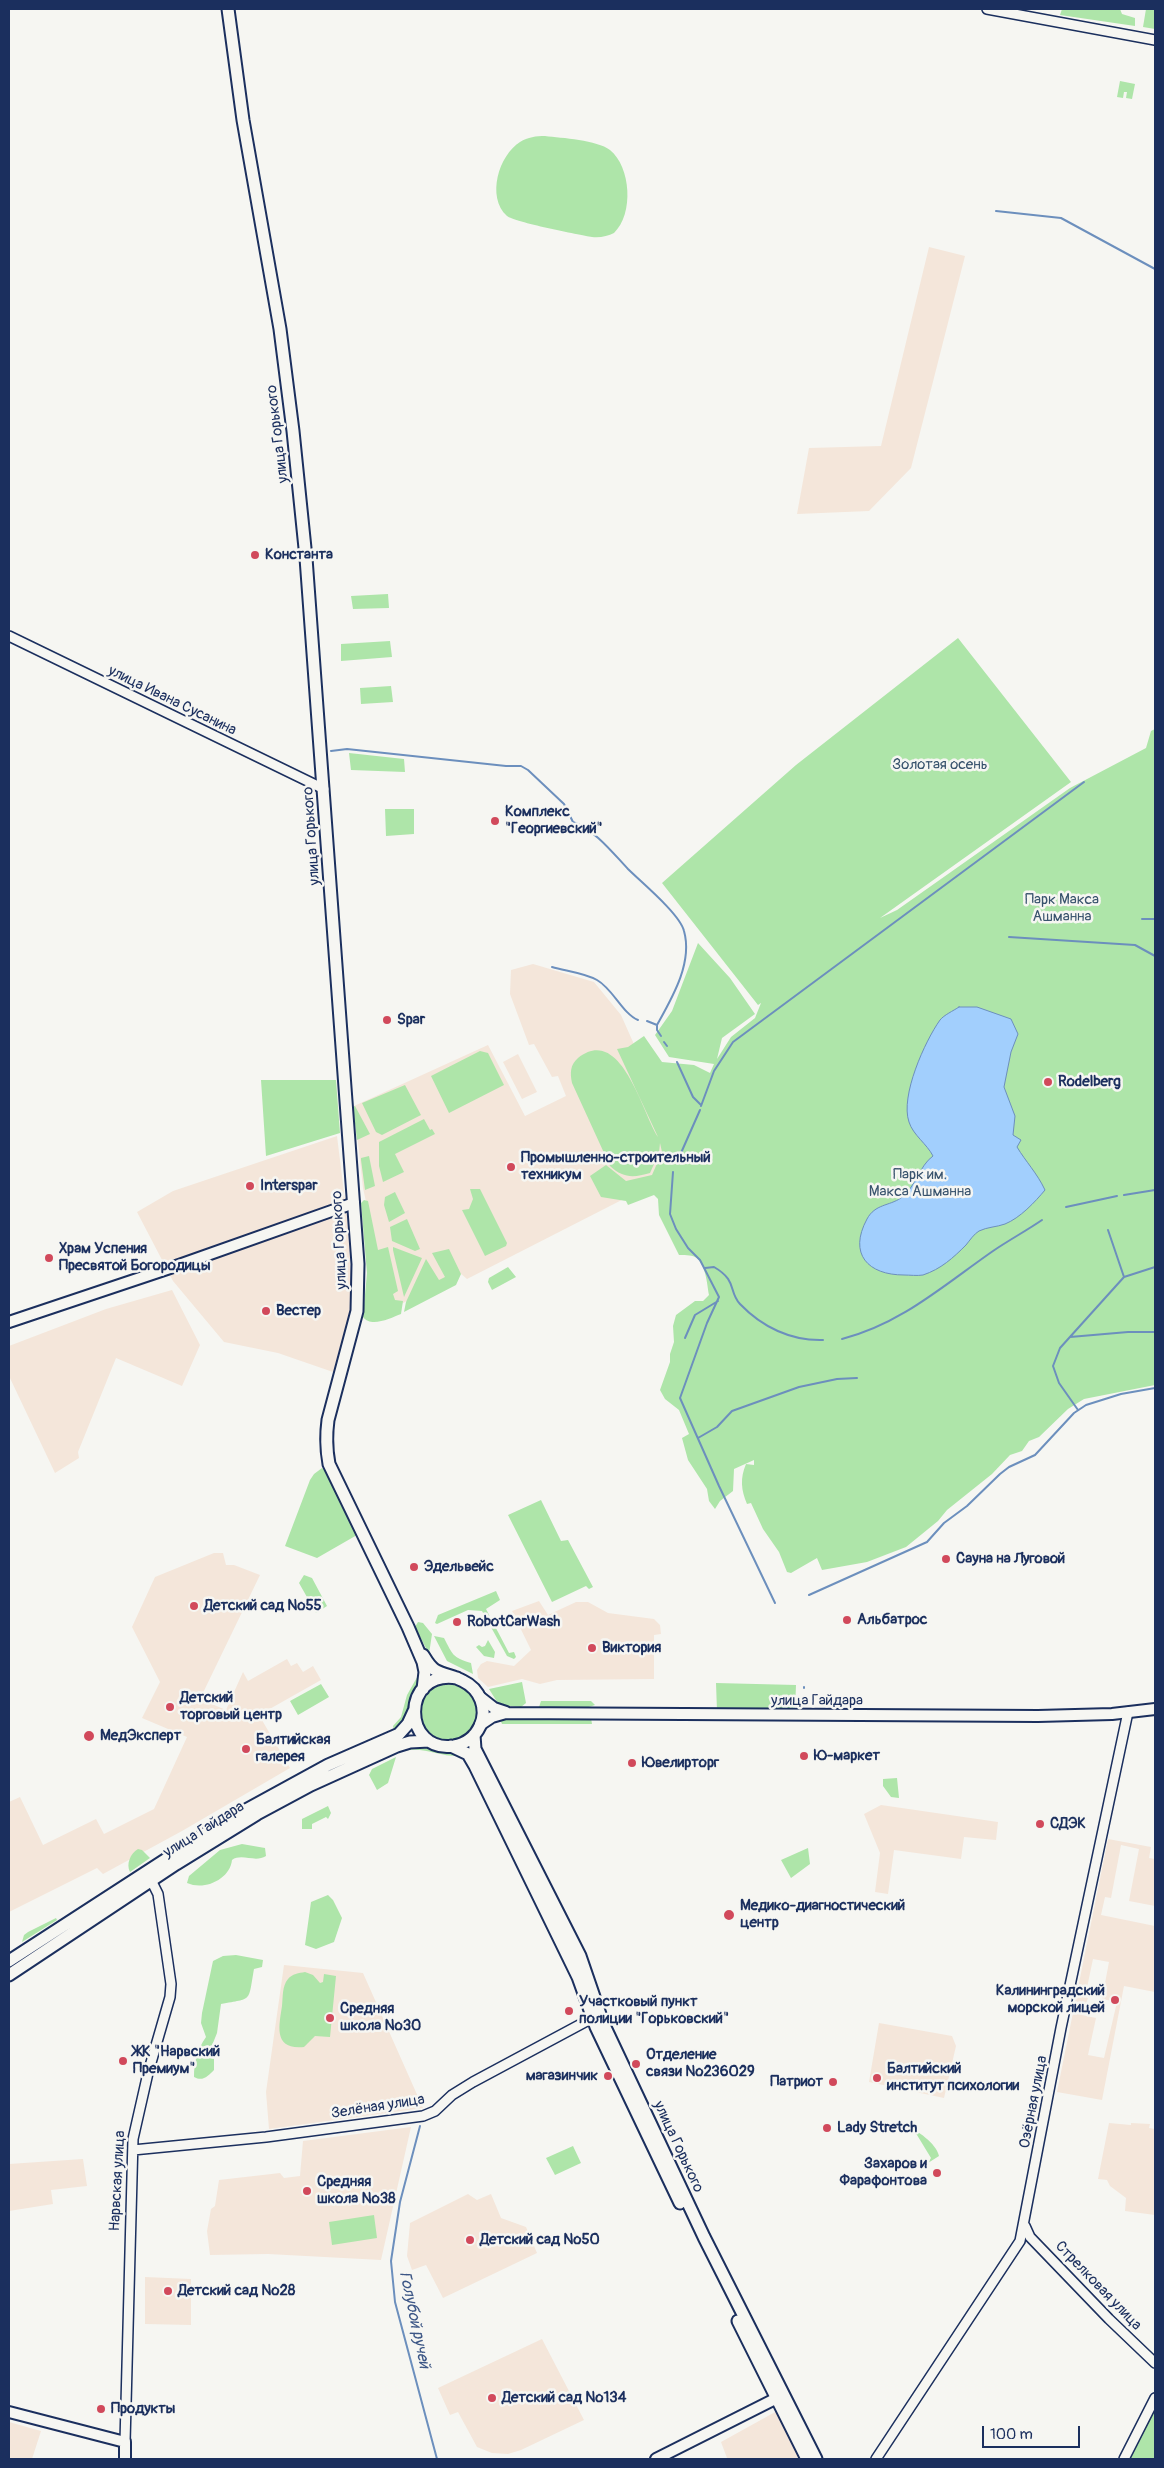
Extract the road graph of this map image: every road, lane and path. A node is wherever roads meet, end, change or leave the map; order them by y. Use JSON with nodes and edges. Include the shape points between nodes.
{"nodes":[{"id":1,"x":228,"y":9,"type":"edge"},
{"id":2,"x":987,"y":9,"type":"edge"},
{"id":3,"x":1155,"y":40,"type":"edge"},
{"id":4,"x":9,"y":636,"type":"edge"},
{"id":5,"x":324,"y":789,"type":"junction"},
{"id":6,"x":354,"y":1203,"type":"junction"},
{"id":7,"x":9,"y":1322,"type":"edge"},
{"id":8,"x":415,"y":1643,"type":"junction"},
{"id":9,"x":457,"y":1678,"type":"junction"},
{"id":10,"x":422,"y":1689,"type":"junction"},
{"id":11,"x":480,"y":1697,"type":"junction"},
{"id":12,"x":1155,"y":1709,"type":"edge"},
{"id":13,"x":414,"y":1711,"type":"junction"},
{"id":14,"x":1128,"y":1712,"type":"junction"},
{"id":15,"x":506,"y":1713,"type":"junction"},
{"id":16,"x":477,"y":1730,"type":"junction"},
{"id":17,"x":429,"y":1740,"type":"junction"},
{"id":18,"x":451,"y":1746,"type":"junction"},
{"id":19,"x":152,"y":1882,"type":"junction"},
{"id":20,"x":9,"y":1961,"type":"edge"},
{"id":21,"x":9,"y":1975,"type":"edge"},
{"id":22,"x":596,"y":2016,"type":"junction"},
{"id":23,"x":133,"y":2150,"type":"junction"},
{"id":24,"x":1025,"y":2226,"type":"junction"},
{"id":25,"x":1155,"y":2363,"type":"edge"},
{"id":26,"x":781,"y":2396,"type":"junction"},
{"id":27,"x":1155,"y":2398,"type":"edge"},
{"id":28,"x":9,"y":2412,"type":"edge"},
{"id":29,"x":125,"y":2442,"type":"junction"},
{"id":30,"x":125,"y":2459,"type":"edge"},
{"id":31,"x":656,"y":2459,"type":"edge"},
{"id":32,"x":807,"y":2459,"type":"edge"},
{"id":33,"x":816,"y":2459,"type":"edge"},
{"id":34,"x":876,"y":2459,"type":"edge"},
{"id":35,"x":1124,"y":2459,"type":"edge"}],
"edges":[{"from":1,"to":5,"type":"main road","name":"улица Горького","via":[[292,414]]},
{"from":2,"to":3,"type":"street"},
{"from":4,"to":5,"type":"street","name":"улица Ивана Сусанина"},
{"from":5,"to":6,"type":"main road","name":"улица Горького"},
{"from":6,"to":7,"type":"main road"},
{"from":6,"to":8,"type":"main road","name":"улица Горького","via":[[359,1296],[328,1420],[327,1453],[329,1464]]},
{"from":8,"to":9,"type":"main road","name":"улица Горького","via":[[433,1668]]},
{"from":8,"to":10,"type":"main road","name":"улица Горького","via":[[424,1666]]},
{"from":9,"to":10,"type":"main road","via":[[438,1679]]},
{"from":9,"to":11,"type":"main road","name":"улица Горького","via":[[472,1686]]},
{"from":10,"to":13,"type":"main road","name":"улица Горького"},
{"from":11,"to":15,"type":"main road","name":"улица Гайдара"},
{"from":11,"to":16,"type":"main road","name":"улица Горького","via":[[483,1709]]},
{"from":12,"to":14,"type":"main road","name":"улица Гайдара"},
{"from":13,"to":17,"type":"main road","via":[[417,1726]]},
{"from":13,"to":20,"type":"main road","name":"улица Гайдара","via":[[398,1734],[328,1764],[230,1818]]},
{"from":14,"to":15,"type":"main road","name":"улица Гайдара","via":[[1046,1716]]},
{"from":14,"to":24,"type":"street","name":"Озёрная улица","via":[[1062,2028]]},
{"from":15,"to":16,"type":"main road","name":"улица Гайдара","via":[[492,1717]]},
{"from":16,"to":18,"type":"main road","via":[[462,1744]]},
{"from":16,"to":22,"type":"main road","name":"улица Горького","via":[[475,1750],[580,1956]]},
{"from":17,"to":18,"type":"main road","name":"улица Горького"},
{"from":17,"to":19,"type":"main road","name":"улица Гайдара","via":[[404,1743],[311,1785],[257,1814]]},
{"from":18,"to":22,"type":"main road","name":"улица Горького","via":[[468,1754],[475,1766]]},
{"from":19,"to":21,"type":"main road","name":"улица Гайдара"},
{"from":19,"to":23,"type":"street","name":"Нарвская улица","via":[[158,1894],[171,1984],[135,2128]]},
{"from":22,"to":23,"type":"street","name":"Зелёная улица","via":[[452,2095],[436,2111],[423,2116],[266,2137]]},
{"from":22,"to":26,"type":"main road","name":"улица Горького"},
{"from":23,"to":29,"type":"street","name":"Нарвская улица"},
{"from":24,"to":25,"type":"street","name":"Стрелковая улица","via":[[1030,2237]]},
{"from":24,"to":34,"type":"street","name":"Озёрная улица","via":[[1018,2246]]},
{"from":26,"to":31,"type":"main road"},
{"from":26,"to":32,"type":"main road","name":"улица Горького"},
{"from":26,"to":33,"type":"main road","name":"улица Горького"},
{"from":27,"to":35,"type":"street"},
{"from":28,"to":29,"type":"main road"},
{"from":29,"to":30,"type":"main road","name":"Нарвская улица"}]}
